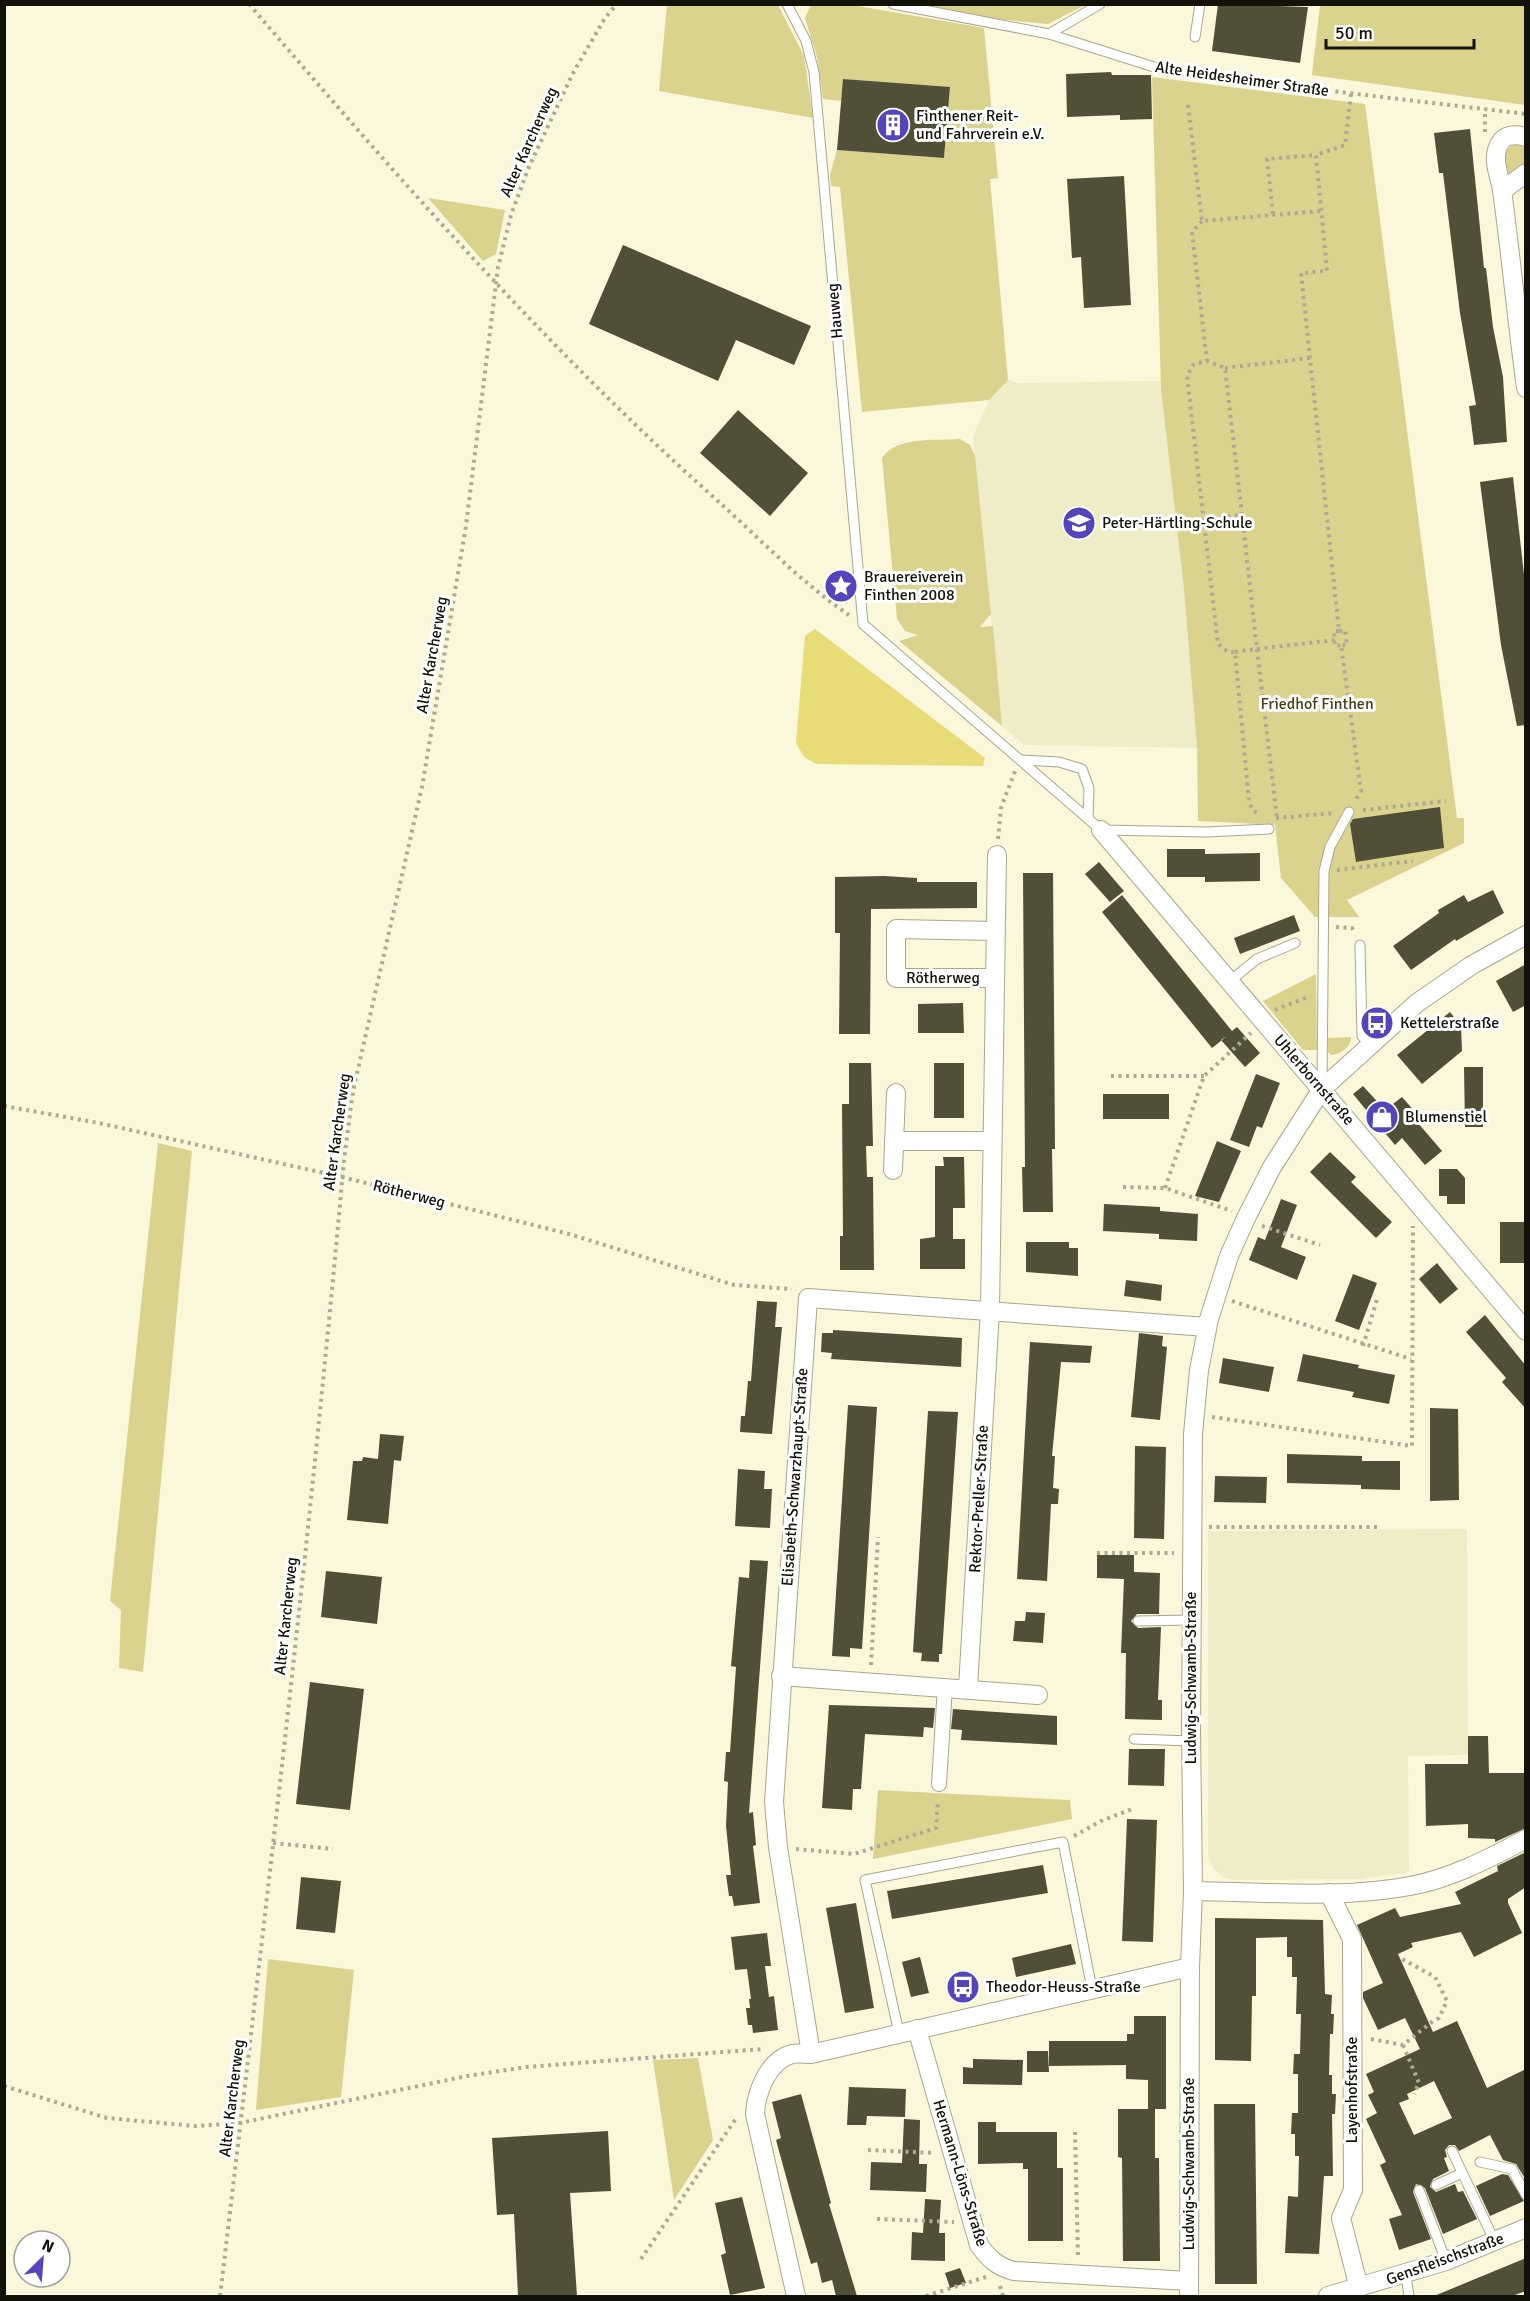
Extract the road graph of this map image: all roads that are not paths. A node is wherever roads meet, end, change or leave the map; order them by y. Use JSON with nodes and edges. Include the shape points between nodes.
{"nodes":[{"id":1,"x":787,"y":4,"type":"edge"},
{"id":2,"x":893,"y":4,"type":"edge"},
{"id":3,"x":1100,"y":4,"type":"edge"},
{"id":4,"x":1200,"y":4,"type":"edge"},
{"id":5,"x":1049,"y":34,"type":"junction"},
{"id":6,"x":1195,"y":37,"type":"dead end"},
{"id":7,"x":1167,"y":71,"type":"road end"},
{"id":8,"x":1526,"y":137,"type":"edge"},
{"id":9,"x":1526,"y":173,"type":"edge"},
{"id":10,"x":1502,"y":191,"type":"junction"},
{"id":11,"x":1526,"y":388,"type":"edge"},
{"id":12,"x":1022,"y":760,"type":"junction"},
{"id":13,"x":1349,"y":812,"type":"road end"},
{"id":14,"x":1095,"y":824,"type":"junction"},
{"id":15,"x":1269,"y":829,"type":"dead end"},
{"id":16,"x":997,"y":855,"type":"road end"},
{"id":17,"x":995,"y":931,"type":"junction"},
{"id":18,"x":1526,"y":935,"type":"edge"},
{"id":19,"x":1295,"y":943,"type":"dead end"},
{"id":20,"x":1360,"y":945,"type":"road end"},
{"id":21,"x":994,"y":978,"type":"junction"},
{"id":22,"x":1230,"y":981,"type":"junction"},
{"id":23,"x":1370,"y":1045,"type":"junction"},
{"id":24,"x":1322,"y":1089,"type":"junction"},
{"id":25,"x":896,"y":1093,"type":"dead end"},
{"id":26,"x":894,"y":1141,"type":"junction"},
{"id":27,"x":992,"y":1141,"type":"junction"},
{"id":28,"x":893,"y":1170,"type":"dead end"},
{"id":29,"x":990,"y":1310,"type":"junction"},
{"id":30,"x":1207,"y":1327,"type":"junction"},
{"id":31,"x":1526,"y":1330,"type":"edge"},
{"id":32,"x":1191,"y":1620,"type":"junction"},
{"id":33,"x":1138,"y":1621,"type":"dead end"},
{"id":34,"x":781,"y":1676,"type":"junction"},
{"id":35,"x":945,"y":1686,"type":"junction"},
{"id":36,"x":968,"y":1688,"type":"junction"},
{"id":37,"x":1038,"y":1695,"type":"dead end"},
{"id":38,"x":1134,"y":1739,"type":"dead end"},
{"id":39,"x":1191,"y":1740,"type":"junction"},
{"id":40,"x":939,"y":1784,"type":"road end"},
{"id":41,"x":1526,"y":1839,"type":"edge"},
{"id":42,"x":1193,"y":1891,"type":"junction"},
{"id":43,"x":1329,"y":1893,"type":"junction"},
{"id":44,"x":1190,"y":1967,"type":"junction"},
{"id":45,"x":1092,"y":1989,"type":"junction"},
{"id":46,"x":908,"y":2031,"type":"junction"},
{"id":47,"x":811,"y":2054,"type":"junction"},
{"id":48,"x":1452,"y":2151,"type":"dead end"},
{"id":49,"x":1480,"y":2162,"type":"dead end"},
{"id":50,"x":1462,"y":2173,"type":"junction"},
{"id":51,"x":1436,"y":2185,"type":"dead end"},
{"id":52,"x":1419,"y":2190,"type":"dead end"},
{"id":53,"x":1526,"y":2195,"type":"edge"},
{"id":54,"x":1526,"y":2228,"type":"edge"},
{"id":55,"x":1495,"y":2242,"type":"junction"},
{"id":56,"x":1446,"y":2261,"type":"junction"},
{"id":57,"x":1406,"y":2275,"type":"junction"},
{"id":58,"x":1359,"y":2288,"type":"junction"},
{"id":59,"x":1189,"y":2289,"type":"edge"},
{"id":60,"x":796,"y":2296,"type":"edge"},
{"id":61,"x":1328,"y":2296,"type":"edge"},
{"id":62,"x":1409,"y":2296,"type":"edge"}],
"edges":[{"from":1,"to":12,"type":"lane","name":"Hauweg","via":[[806,41],[814,72],[863,624]]},
{"from":2,"to":5,"type":"lane","name":"Alte Heidesheimer Straße"},
{"from":3,"to":5,"type":"lane"},
{"from":4,"to":6,"type":"lane"},
{"from":5,"to":7,"type":"lane","name":"Alte Heidesheimer Straße"},
{"from":8,"to":10,"type":"street","via":[[1506,136],[1499,144],[1495,157]]},
{"from":9,"to":10,"type":"street"},
{"from":10,"to":11,"type":"street"},
{"from":12,"to":14,"type":"lane"},
{"from":12,"to":14,"type":"lane","via":[[1059,762],[1082,769]]},
{"from":13,"to":24,"type":"lane","via":[[1330,847],[1324,871]]},
{"from":14,"to":15,"type":"lane","via":[[1207,832]]},
{"from":14,"to":22,"type":"street","name":"Uhlerbornstraße"},
{"from":16,"to":17,"type":"street","name":"Rötherweg"},
{"from":17,"to":21,"type":"street","name":"Rötherweg"},
{"from":17,"to":21,"type":"street","name":"Rötherweg","via":[[896,929],[896,978]]},
{"from":18,"to":23,"type":"street","via":[[1417,1003]]},
{"from":19,"to":22,"type":"lane","via":[[1257,959]]},
{"from":20,"to":23,"type":"lane","via":[[1362,1036]]},
{"from":21,"to":27,"type":"street","name":"Rötherweg"},
{"from":22,"to":24,"type":"street","name":"Uhlerbornstraße"},
{"from":23,"to":24,"type":"street"},
{"from":24,"to":30,"type":"street","name":"Ludwig-Schwamb-Straße","via":[[1272,1167],[1246,1218],[1229,1256]]},
{"from":24,"to":31,"type":"street","name":"Uhlerbornstraße"},
{"from":25,"to":26,"type":"street"},
{"from":26,"to":27,"type":"street"},
{"from":26,"to":28,"type":"street"},
{"from":27,"to":29,"type":"street","name":"Rötherweg"},
{"from":29,"to":30,"type":"street"},
{"from":29,"to":34,"type":"street","name":"Elisabeth-Schwarzhaupt-Straße","via":[[808,1298]]},
{"from":29,"to":36,"type":"street","name":"Rektor-Preller-Straße"},
{"from":30,"to":32,"type":"street","name":"Ludwig-Schwamb-Straße","via":[[1193,1434]]},
{"from":32,"to":33,"type":"lane"},
{"from":32,"to":39,"type":"street","name":"Ludwig-Schwamb-Straße"},
{"from":34,"to":35,"type":"street"},
{"from":34,"to":47,"type":"street","name":"Elisabeth-Schwarzhaupt-Straße","via":[[774,1802]]},
{"from":35,"to":36,"type":"street"},
{"from":35,"to":40,"type":"street"},
{"from":36,"to":37,"type":"street"},
{"from":38,"to":39,"type":"lane"},
{"from":39,"to":42,"type":"street","name":"Ludwig-Schwamb-Straße"},
{"from":41,"to":43,"type":"street","via":[[1442,1877],[1412,1886]]},
{"from":42,"to":43,"type":"street"},
{"from":42,"to":44,"type":"street","name":"Ludwig-Schwamb-Straße"},
{"from":43,"to":58,"type":"street","name":"Layenhofstraße","via":[[1352,1939],[1353,2190],[1341,2218]]},
{"from":44,"to":45,"type":"street"},
{"from":44,"to":59,"type":"street","name":"Ludwig-Schwamb-Straße"},
{"from":45,"to":46,"type":"street"},
{"from":45,"to":46,"type":"lane","via":[[1063,1842],[865,1880]]},
{"from":46,"to":47,"type":"street"},
{"from":46,"to":59,"type":"street","name":"Hermann-Löns-Straße","via":[[979,2245],[996,2264],[1005,2269]]},
{"from":47,"to":60,"type":"street","via":[[792,2054],[776,2064],[756,2102]]},
{"from":48,"to":50,"type":"lane"},
{"from":49,"to":53,"type":"lane","via":[[1512,2169]]},
{"from":50,"to":51,"type":"lane"},
{"from":50,"to":55,"type":"lane"},
{"from":52,"to":56,"type":"lane"},
{"from":54,"to":55,"type":"street","name":"Gensfleischstraße"},
{"from":55,"to":56,"type":"street","name":"Gensfleischstraße"},
{"from":56,"to":57,"type":"street","name":"Gensfleischstraße"},
{"from":57,"to":58,"type":"street","name":"Gensfleischstraße"},
{"from":57,"to":62,"type":"lane"},
{"from":58,"to":61,"type":"street","name":"Gensfleischstraße"}]}
